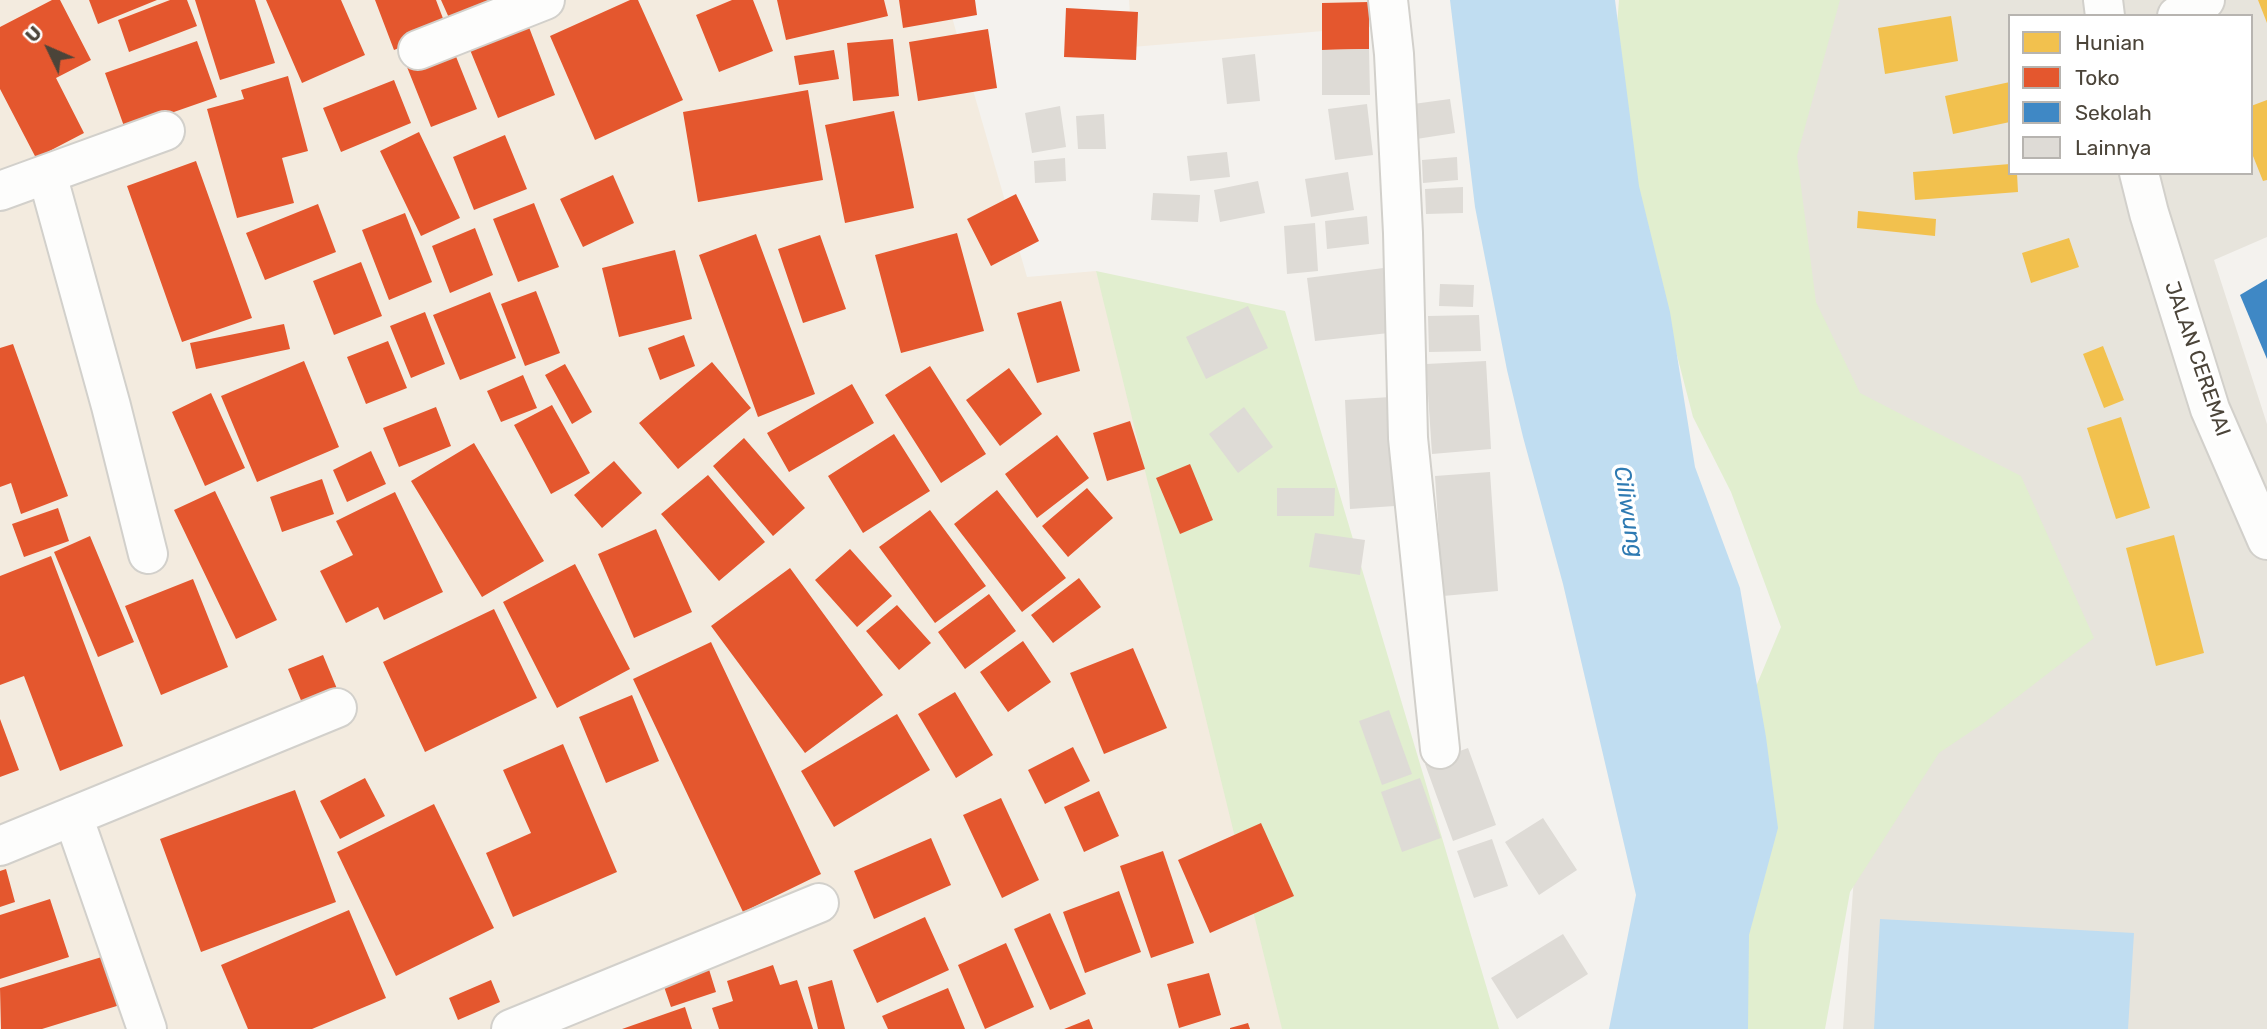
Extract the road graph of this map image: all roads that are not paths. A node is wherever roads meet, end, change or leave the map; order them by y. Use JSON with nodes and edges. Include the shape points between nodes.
{"nodes":[{"id":1,"x":545,"y":0,"type":"edge"},
{"id":2,"x":1388,"y":0,"type":"edge"},
{"id":3,"x":2205,"y":0,"type":"edge"},
{"id":4,"x":2180,"y":14,"type":"edge"},
{"id":5,"x":418,"y":50,"type":"dead end"},
{"id":6,"x":164,"y":131,"type":"dead end"},
{"id":7,"x":47,"y":174,"type":"junction"},
{"id":8,"x":2140,"y":175,"type":"edge"},
{"id":9,"x":0,"y":191,"type":"edge"},
{"id":10,"x":2267,"y":540,"type":"edge"},
{"id":11,"x":149,"y":554,"type":"dead end"},
{"id":12,"x":337,"y":708,"type":"dead end"},
{"id":13,"x":1440,"y":749,"type":"dead end"},
{"id":14,"x":74,"y":816,"type":"junction"},
{"id":15,"x":0,"y":846,"type":"edge"},
{"id":16,"x":819,"y":903,"type":"dead end"},
{"id":17,"x":147,"y":1029,"type":"edge"},
{"id":18,"x":511,"y":1029,"type":"edge"}],
"edges":[{"from":1,"to":5,"type":"street"},
{"from":2,"to":13,"type":"street","via":[[1403,233],[1408,438]]},
{"from":3,"to":4,"type":"street"},
{"from":6,"to":7,"type":"street"},
{"from":7,"to":9,"type":"street"},
{"from":7,"to":11,"type":"street"},
{"from":8,"to":10,"type":"street","name":"JALAN CEREMAI","via":[[2210,409]]},
{"from":12,"to":14,"type":"street"},
{"from":14,"to":15,"type":"street"},
{"from":14,"to":17,"type":"street"},
{"from":16,"to":18,"type":"street"}]}
